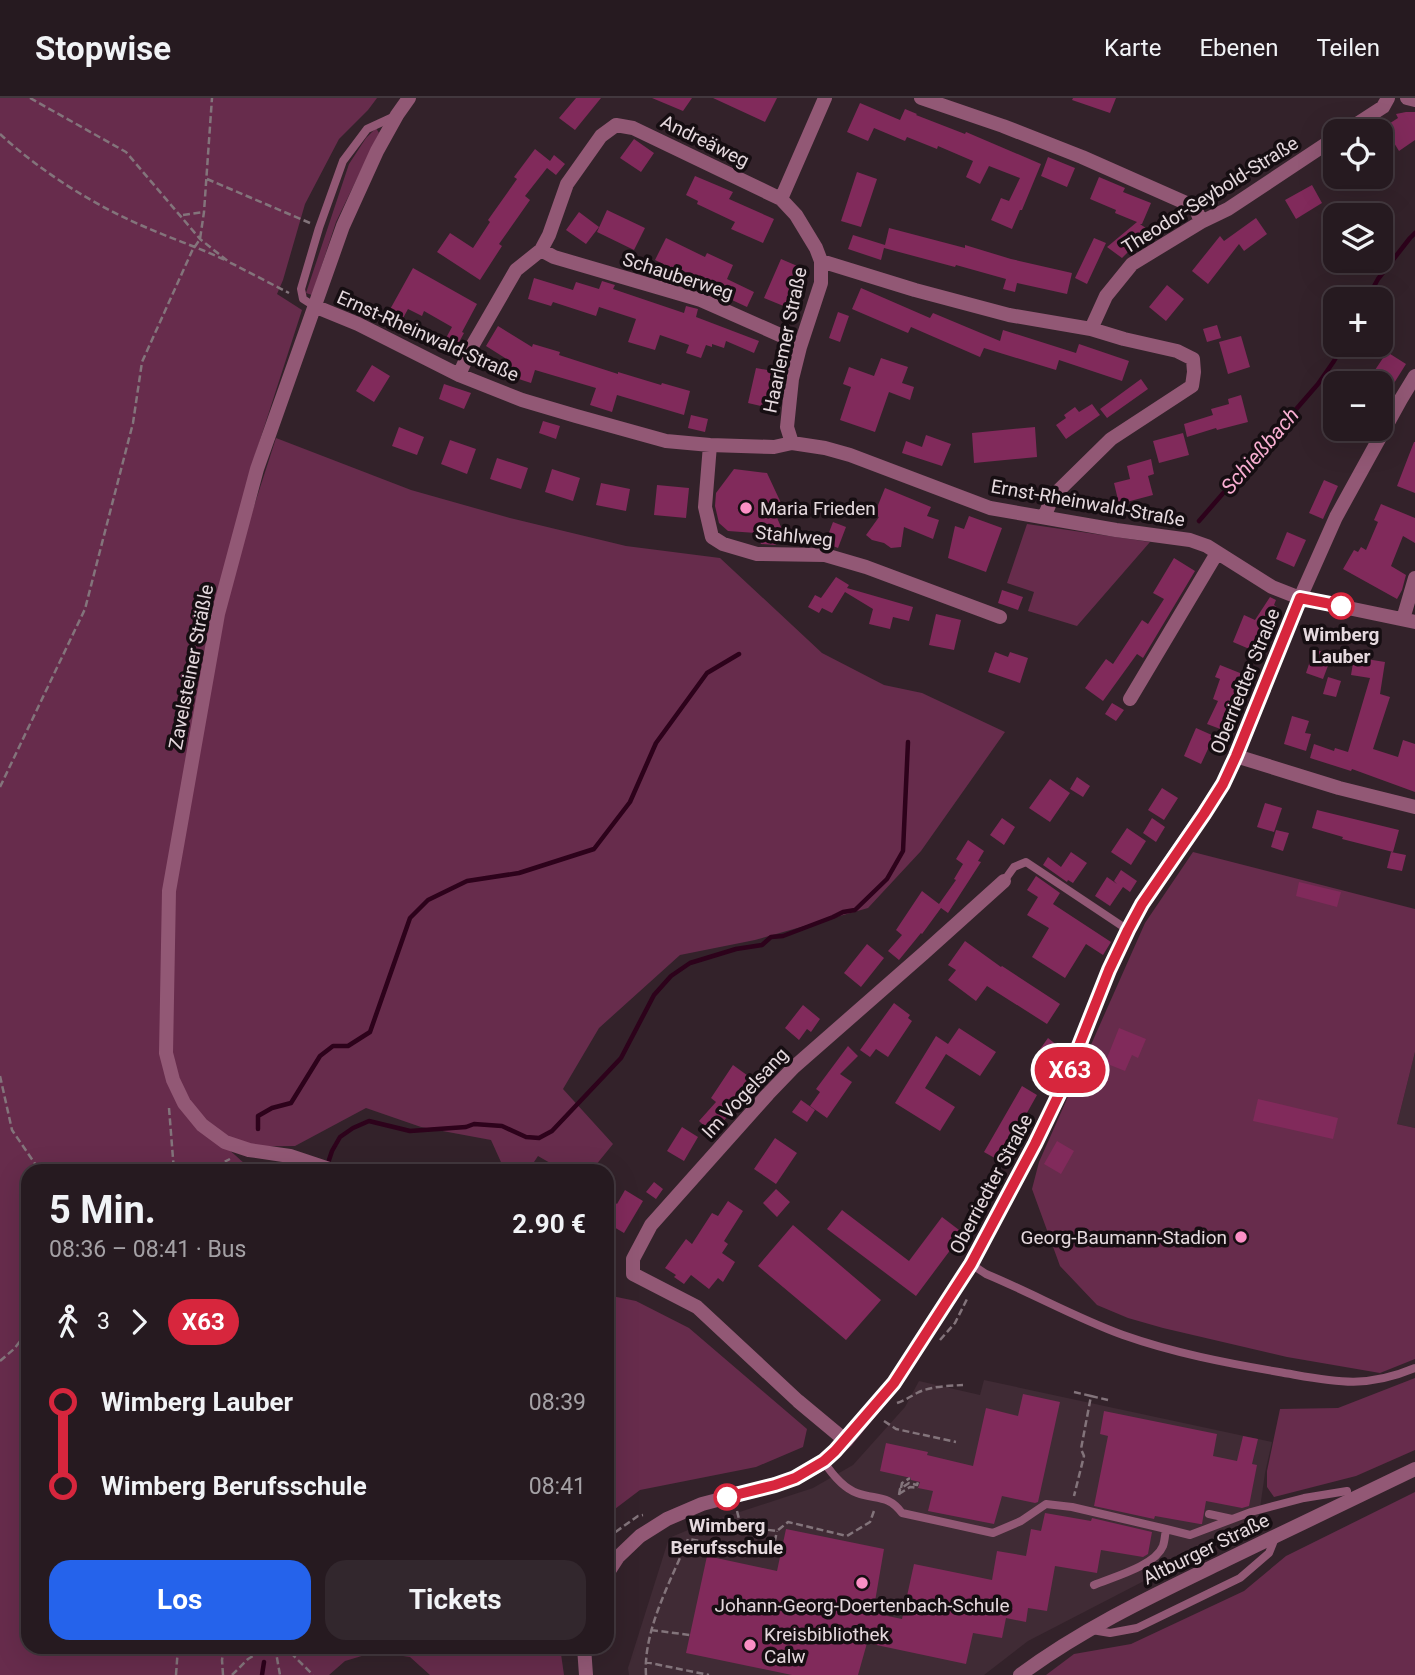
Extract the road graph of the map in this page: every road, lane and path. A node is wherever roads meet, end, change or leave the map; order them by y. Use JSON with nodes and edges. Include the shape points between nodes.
{"nodes":[{"id":1,"x":30,"y":98,"type":"edge"},
{"id":2,"x":212,"y":98,"type":"edge"},
{"id":3,"x":410,"y":98,"type":"edge"},
{"id":4,"x":825,"y":98,"type":"edge"},
{"id":5,"x":921,"y":98,"type":"edge"},
{"id":6,"x":1388,"y":98,"type":"edge"},
{"id":7,"x":1407,"y":98,"type":"edge"},
{"id":8,"x":1415,"y":100,"type":"edge"},
{"id":9,"x":397,"y":115,"type":"junction"},
{"id":10,"x":1364,"y":119,"type":"edge"},
{"id":11,"x":0,"y":134,"type":"edge"},
{"id":12,"x":1323,"y":146,"type":"edge"},
{"id":13,"x":206,"y":178,"type":"junction"},
{"id":14,"x":781,"y":200,"type":"junction"},
{"id":15,"x":204,"y":212,"type":"junction"},
{"id":16,"x":182,"y":216,"type":"junction"},
{"id":17,"x":1201,"y":222,"type":"junction"},
{"id":18,"x":319,"y":228,"type":"junction"},
{"id":19,"x":200,"y":239,"type":"junction"},
{"id":20,"x":196,"y":246,"type":"junction"},
{"id":21,"x":541,"y":250,"type":"junction"},
{"id":22,"x":821,"y":261,"type":"junction"},
{"id":23,"x":229,"y":262,"type":"junction"},
{"id":24,"x":309,"y":303,"type":"junction"},
{"id":25,"x":1091,"y":329,"type":"junction"},
{"id":26,"x":800,"y":346,"type":"junction"},
{"id":27,"x":459,"y":375,"type":"junction"},
{"id":28,"x":1415,"y":376,"type":"edge"},
{"id":29,"x":792,"y":443,"type":"junction"},
{"id":30,"x":710,"y":445,"type":"junction"},
{"id":31,"x":1044,"y":517,"type":"junction"},
{"id":32,"x":1217,"y":553,"type":"junction"},
{"id":33,"x":1415,"y":578,"type":"edge"},
{"id":34,"x":1300,"y":598,"type":"junction"},
{"id":35,"x":1000,"y":617,"type":"dead end"},
{"id":36,"x":1409,"y":620,"type":"edge"},
{"id":37,"x":1130,"y":699,"type":"dead end"},
{"id":38,"x":1236,"y":756,"type":"junction"},
{"id":39,"x":0,"y":787,"type":"edge"},
{"id":40,"x":1415,"y":807,"type":"edge"},
{"id":41,"x":1004,"y":881,"type":"joint"},
{"id":42,"x":1128,"y":930,"type":"junction"},
{"id":43,"x":0,"y":1076,"type":"edge"},
{"id":44,"x":169,"y":1104,"type":"dead end"},
{"id":45,"x":248,"y":1150,"type":"junction"},
{"id":46,"x":35,"y":1164,"type":"edge"},
{"id":47,"x":173,"y":1164,"type":"edge"},
{"id":48,"x":220,"y":1164,"type":"edge"},
{"id":49,"x":314,"y":1164,"type":"edge"},
{"id":50,"x":971,"y":1264,"type":"junction"},
{"id":51,"x":969,"y":1294,"type":"dead end"},
{"id":52,"x":21,"y":1339,"type":"edge"},
{"id":53,"x":934,"y":1346,"type":"dead end"},
{"id":54,"x":0,"y":1361,"type":"edge"},
{"id":55,"x":1415,"y":1368,"type":"edge"},
{"id":56,"x":963,"y":1385,"type":"dead end"},
{"id":57,"x":1074,"y":1392,"type":"dead end"},
{"id":58,"x":903,"y":1394,"type":"dead end"},
{"id":59,"x":1091,"y":1396,"type":"junction"},
{"id":60,"x":1108,"y":1400,"type":"dead end"},
{"id":61,"x":884,"y":1421,"type":"dead end"},
{"id":62,"x":846,"y":1441,"type":"junction"},
{"id":63,"x":956,"y":1442,"type":"dead end"},
{"id":64,"x":824,"y":1461,"type":"junction"},
{"id":65,"x":1415,"y":1469,"type":"edge"},
{"id":66,"x":910,"y":1478,"type":"dead end"},
{"id":67,"x":918,"y":1482,"type":"dead end"},
{"id":68,"x":918,"y":1488,"type":"dead end"},
{"id":69,"x":1347,"y":1491,"type":"dead end"},
{"id":70,"x":900,"y":1492,"type":"junction"},
{"id":71,"x":1075,"y":1493,"type":"dead end"},
{"id":72,"x":893,"y":1502,"type":"junction"},
{"id":73,"x":1209,"y":1514,"type":"dead end"},
{"id":74,"x":738,"y":1515,"type":"dead end"},
{"id":75,"x":1232,"y":1519,"type":"junction"},
{"id":76,"x":870,"y":1522,"type":"dead end"},
{"id":77,"x":1166,"y":1528,"type":"junction"},
{"id":78,"x":777,"y":1531,"type":"junction"},
{"id":79,"x":1276,"y":1536,"type":"junction"},
{"id":80,"x":614,"y":1568,"type":"edge"},
{"id":81,"x":1094,"y":1585,"type":"dead end"},
{"id":82,"x":651,"y":1630,"type":"junction"},
{"id":83,"x":1089,"y":1630,"type":"junction"},
{"id":84,"x":690,"y":1634,"type":"dead end"},
{"id":85,"x":178,"y":1654,"type":"edge"},
{"id":86,"x":223,"y":1654,"type":"edge"},
{"id":87,"x":255,"y":1654,"type":"edge"},
{"id":88,"x":276,"y":1654,"type":"edge"},
{"id":89,"x":292,"y":1654,"type":"edge"},
{"id":90,"x":584,"y":1654,"type":"edge"},
{"id":91,"x":645,"y":1662,"type":"junction"},
{"id":92,"x":176,"y":1675,"type":"edge"},
{"id":93,"x":223,"y":1675,"type":"edge"},
{"id":94,"x":232,"y":1675,"type":"edge"},
{"id":95,"x":280,"y":1675,"type":"edge"},
{"id":96,"x":313,"y":1675,"type":"edge"},
{"id":97,"x":586,"y":1675,"type":"edge"},
{"id":98,"x":646,"y":1675,"type":"edge"},
{"id":99,"x":709,"y":1675,"type":"edge"},
{"id":100,"x":1020,"y":1675,"type":"edge"}],
"edges":[{"from":1,"to":16,"type":"path","via":[[126,152]]},
{"from":2,"to":13,"type":"path"},
{"from":3,"to":9,"type":"street","name":"Zavelsteiner Sträßle"},
{"from":4,"to":14,"type":"street"},
{"from":5,"to":17,"type":"street","via":[[1116,171],[1195,207]]},
{"from":6,"to":10,"type":"street"},
{"from":7,"to":8,"type":"street"},
{"from":9,"to":18,"type":"lane","via":[[367,129],[342,161]]},
{"from":9,"to":24,"type":"street","name":"Zavelsteiner Sträßle"},
{"from":11,"to":20,"type":"path","via":[[81,195],[148,229]]},
{"from":12,"to":17,"type":"street","name":"Theodor-Seybold-Straße"},
{"from":13,"to":15,"type":"path"},
{"from":13,"to":18,"type":"path"},
{"from":14,"to":21,"type":"street","name":"Andreäweg","via":[[633,128],[616,125],[601,136],[567,184]]},
{"from":14,"to":22,"type":"street","name":"Haarlemer Straße","via":[[796,215]]},
{"from":15,"to":16,"type":"path"},
{"from":15,"to":19,"type":"path"},
{"from":16,"to":19,"type":"path"},
{"from":17,"to":25,"type":"street","name":"Theodor-Seybold-Straße","via":[[1132,264],[1105,296]]},
{"from":18,"to":24,"type":"lane","via":[[300,289]]},
{"from":19,"to":20,"type":"path"},
{"from":19,"to":23,"type":"path"},
{"from":20,"to":23,"type":"path"},
{"from":20,"to":39,"type":"path","via":[[142,362],[133,423],[85,610]]},
{"from":21,"to":26,"type":"street","name":"Schauberweg","via":[[701,300]]},
{"from":21,"to":27,"type":"street","name":"Andreäweg","via":[[516,270]]},
{"from":22,"to":25,"type":"street","via":[[1009,315]]},
{"from":22,"to":26,"type":"street","name":"Haarlemer Straße","via":[[821,283]]},
{"from":23,"to":24,"type":"path"},
{"from":24,"to":27,"type":"street","name":"Ernst-Rheinwald-Straße"},
{"from":24,"to":45,"type":"street","name":"Zavelsteiner Sträßle","via":[[218,614],[169,891],[166,1053],[173,1080],[202,1125],[225,1142]]},
{"from":25,"to":31,"type":"street","via":[[1193,359],[1192,386],[1111,439],[1053,496]]},
{"from":26,"to":29,"type":"street","name":"Haarlemer Straße","via":[[787,427]]},
{"from":27,"to":30,"type":"street","name":"Ernst-Rheinwald-Straße","via":[[522,400],[666,441]]},
{"from":28,"to":34,"type":"street","name":"Oberriedter Straße","via":[[1336,517]]},
{"from":29,"to":30,"type":"street","name":"Ernst-Rheinwald-Straße","via":[[774,447]]},
{"from":29,"to":31,"type":"street","name":"Ernst-Rheinwald-Straße","via":[[850,455],[990,508]]},
{"from":30,"to":35,"type":"street","name":"Stahlweg","via":[[705,507],[712,537],[723,544],[757,554],[825,555]]},
{"from":31,"to":32,"type":"street","name":"Ernst-Rheinwald-Straße","via":[[1190,540]]},
{"from":32,"to":34,"type":"street","name":"Ernst-Rheinwald-Straße","via":[[1272,587]]},
{"from":32,"to":37,"type":"street"},
{"from":33,"to":36,"type":"street"},
{"from":34,"to":36,"type":"street","name":"Ernst-Rheinwald-Straße"},
{"from":34,"to":38,"type":"street","name":"Oberriedter Straße"},
{"from":38,"to":40,"type":"street"},
{"from":38,"to":42,"type":"street","name":"Oberriedter Straße","via":[[1223,784]]},
{"from":41,"to":42,"type":"lane","name":"Im Vogelsang","via":[[1014,866],[1026,862]]},
{"from":41,"to":62,"type":"street","name":"Im Vogelsang","via":[[794,1067],[651,1225],[633,1259],[634,1274],[696,1307]]},
{"from":42,"to":50,"type":"street","name":"Oberriedter Straße","via":[[1063,1086]]},
{"from":43,"to":46,"type":"path","via":[[12,1130]]},
{"from":44,"to":47,"type":"path"},
{"from":45,"to":48,"type":"path"},
{"from":45,"to":49,"type":"street","name":"Zavelsteiner Sträßle"},
{"from":50,"to":55,"type":"lane","via":[[1122,1334],[1224,1362],[1344,1383],[1375,1381]]},
{"from":50,"to":62,"type":"street","name":"Oberriedter Straße","via":[[894,1383]]},
{"from":51,"to":53,"type":"path","via":[[956,1324]]},
{"from":52,"to":54,"type":"path"},
{"from":56,"to":58,"type":"path","via":[[932,1388],[897,1403]]},
{"from":57,"to":59,"type":"path"},
{"from":59,"to":60,"type":"path"},
{"from":59,"to":71,"type":"path"},
{"from":61,"to":63,"type":"path","via":[[896,1429]]},
{"from":62,"to":64,"type":"street","name":"Oberriedter Straße"},
{"from":64,"to":72,"type":"lane","via":[[855,1493]]},
{"from":64,"to":80,"type":"street","name":"Oberriedter Straße","via":[[795,1478],[702,1504],[667,1519],[640,1536],[618,1557]]},
{"from":65,"to":79,"type":"street","name":"Altburger Straße"},
{"from":66,"to":70,"type":"path","via":[[902,1483]]},
{"from":67,"to":70,"type":"path"},
{"from":68,"to":70,"type":"path"},
{"from":69,"to":75,"type":"lane"},
{"from":70,"to":72,"type":"path"},
{"from":72,"to":77,"type":"lane","via":[[902,1513],[993,1533],[1046,1504]]},
{"from":73,"to":75,"type":"lane"},
{"from":74,"to":78,"type":"path","via":[[745,1527]]},
{"from":75,"to":77,"type":"lane","via":[[1190,1535]]},
{"from":76,"to":78,"type":"path","via":[[847,1536],[788,1522]]},
{"from":77,"to":81,"type":"lane","via":[[1164,1544],[1146,1563]]},
{"from":78,"to":82,"type":"path","via":[[772,1554],[688,1539]]},
{"from":79,"to":83,"type":"street","name":"Altburger Straße"},
{"from":79,"to":83,"type":"lane","via":[[1269,1553],[1240,1578],[1137,1628],[1110,1633]]},
{"from":82,"to":84,"type":"path"},
{"from":82,"to":91,"type":"path"},
{"from":83,"to":100,"type":"street","name":"Altburger Straße"},
{"from":85,"to":92,"type":"path"},
{"from":86,"to":93,"type":"path"},
{"from":87,"to":94,"type":"path"},
{"from":88,"to":95,"type":"path"},
{"from":89,"to":96,"type":"path"},
{"from":90,"to":97,"type":"street"},
{"from":91,"to":98,"type":"path"},
{"from":91,"to":99,"type":"path"}]}
